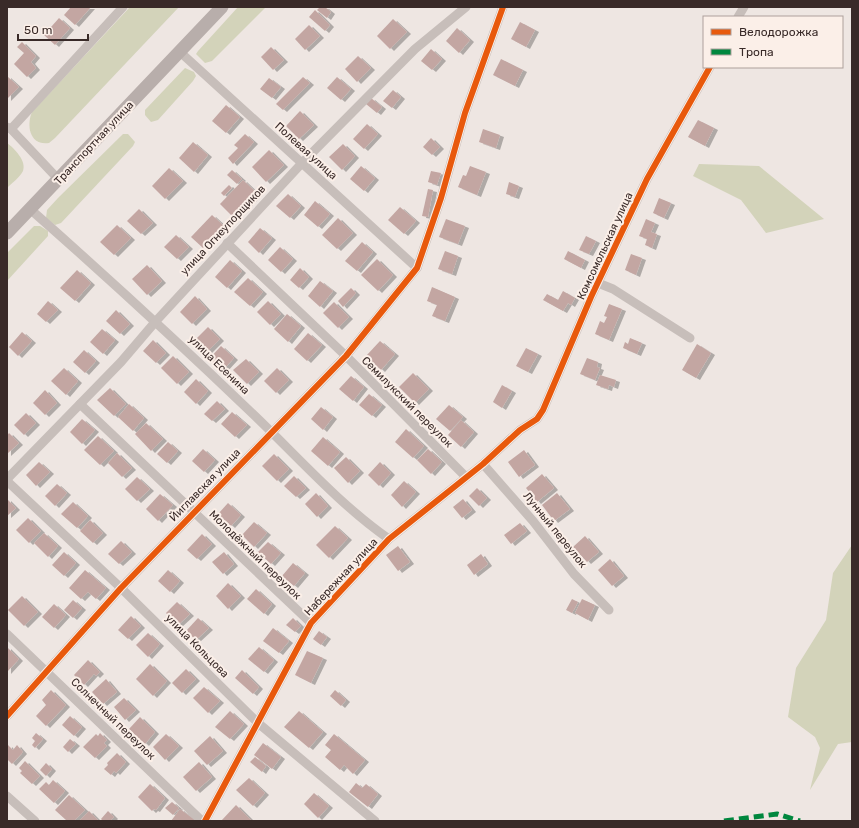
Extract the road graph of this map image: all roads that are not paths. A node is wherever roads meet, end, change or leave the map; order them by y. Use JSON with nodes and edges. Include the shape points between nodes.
{"nodes":[{"id":1,"x":123,"y":7,"type":"edge"},
{"id":2,"x":222,"y":7,"type":"edge"},
{"id":3,"x":466,"y":7,"type":"edge"},
{"id":4,"x":503,"y":7,"type":"edge"},
{"id":5,"x":744,"y":7,"type":"edge"},
{"id":6,"x":739,"y":16,"type":"edge"},
{"id":7,"x":180,"y":52,"type":"junction"},
{"id":8,"x":709,"y":68,"type":"edge"},
{"id":9,"x":9,"y":128,"type":"edge"},
{"id":10,"x":302,"y":163,"type":"junction"},
{"id":11,"x":59,"y":180,"type":"junction"},
{"id":12,"x":30,"y":209,"type":"junction"},
{"id":13,"x":7,"y":233,"type":"edge"},
{"id":14,"x":227,"y":243,"type":"junction"},
{"id":15,"x":417,"y":268,"type":"junction"},
{"id":16,"x":598,"y":283,"type":"junction"},
{"id":17,"x":156,"y":321,"type":"junction"},
{"id":18,"x":690,"y":338,"type":"dead end"},
{"id":19,"x":346,"y":356,"type":"junction"},
{"id":20,"x":80,"y":404,"type":"junction"},
{"id":21,"x":520,"y":430,"type":"joint"},
{"id":22,"x":272,"y":432,"type":"junction"},
{"id":23,"x":483,"y":464,"type":"junction"},
{"id":24,"x":466,"y":477,"type":"junction"},
{"id":25,"x":7,"y":480,"type":"edge"},
{"id":26,"x":194,"y":511,"type":"junction"},
{"id":27,"x":390,"y":539,"type":"junction"},
{"id":28,"x":121,"y":588,"type":"junction"},
{"id":29,"x":609,"y":610,"type":"dead end"},
{"id":30,"x":311,"y":623,"type":"junction"},
{"id":31,"x":7,"y":634,"type":"edge"},
{"id":32,"x":47,"y":672,"type":"junction"},
{"id":33,"x":7,"y":716,"type":"edge"},
{"id":34,"x":258,"y":723,"type":"junction"},
{"id":35,"x":7,"y":796,"type":"edge"},
{"id":36,"x":35,"y":821,"type":"edge"},
{"id":37,"x":202,"y":821,"type":"edge"},
{"id":38,"x":205,"y":821,"type":"edge"},
{"id":39,"x":375,"y":821,"type":"edge"}],
"edges":[{"from":1,"to":9,"type":"street"},
{"from":2,"to":7,"type":"main road","name":"Транспортная улица"},
{"from":3,"to":10,"type":"street","name":"улица Огнеупорщиков","via":[[415,49]]},
{"from":4,"to":15,"type":"street","name":"Йиглавская улица","via":[[465,113],[441,198]]},
{"from":5,"to":6,"type":"street"},
{"from":7,"to":10,"type":"street","name":"Полевая улица"},
{"from":7,"to":11,"type":"main road","name":"Транспортная улица"},
{"from":8,"to":16,"type":"street","name":"Комсомольская улица","via":[[647,179]]},
{"from":9,"to":11,"type":"street"},
{"from":10,"to":14,"type":"street","name":"улица Огнеупорщиков"},
{"from":10,"to":15,"type":"street","name":"Полевая улица"},
{"from":11,"to":12,"type":"main road","name":"Транспортная улица"},
{"from":12,"to":13,"type":"main road","name":"Транспортная улица"},
{"from":12,"to":17,"type":"street","name":"улица Есенина"},
{"from":14,"to":17,"type":"street","name":"улица Огнеупорщиков"},
{"from":14,"to":19,"type":"street","name":"Семилукский переулок"},
{"from":15,"to":19,"type":"street","name":"Йиглавская улица"},
{"from":16,"to":18,"type":"street","via":[[613,289]]},
{"from":16,"to":21,"type":"street","name":"Комсомольская улица","via":[[543,410],[537,419]]},
{"from":17,"to":20,"type":"street","name":"улица Огнеупорщиков"},
{"from":17,"to":22,"type":"street","name":"улица Есенина"},
{"from":19,"to":22,"type":"street","name":"Йиглавская улица"},
{"from":19,"to":24,"type":"street","name":"Семилукский переулок"},
{"from":20,"to":25,"type":"street","name":"улица Огнеупорщиков"},
{"from":20,"to":26,"type":"street","name":"Молодёжный переулок"},
{"from":21,"to":23,"type":"street","name":"Набережная улица"},
{"from":22,"to":26,"type":"street","name":"Йиглавская улица"},
{"from":22,"to":27,"type":"street","name":"улица Есенина","via":[[361,517]]},
{"from":23,"to":24,"type":"street","name":"Набережная улица"},
{"from":23,"to":29,"type":"street","name":"Лунный переулок","via":[[533,521],[574,574]]},
{"from":24,"to":27,"type":"street","name":"Набережная улица"},
{"from":25,"to":28,"type":"street","name":"улица Кольцова"},
{"from":26,"to":28,"type":"street","name":"Йиглавская улица"},
{"from":26,"to":30,"type":"street","name":"Молодёжный переулок"},
{"from":27,"to":30,"type":"street","name":"Набережная улица"},
{"from":28,"to":32,"type":"street","name":"Йиглавская улица"},
{"from":28,"to":34,"type":"street","name":"улица Кольцова"},
{"from":30,"to":34,"type":"street","name":"Набережная улица"},
{"from":31,"to":32,"type":"street","name":"Солнечный переулок"},
{"from":32,"to":33,"type":"street","name":"Йиглавская улица"},
{"from":32,"to":37,"type":"street","name":"Солнечный переулок"},
{"from":34,"to":38,"type":"street","name":"Набережная улица"},
{"from":34,"to":39,"type":"street","name":"улица Кольцова"},
{"from":35,"to":36,"type":"street"}]}
